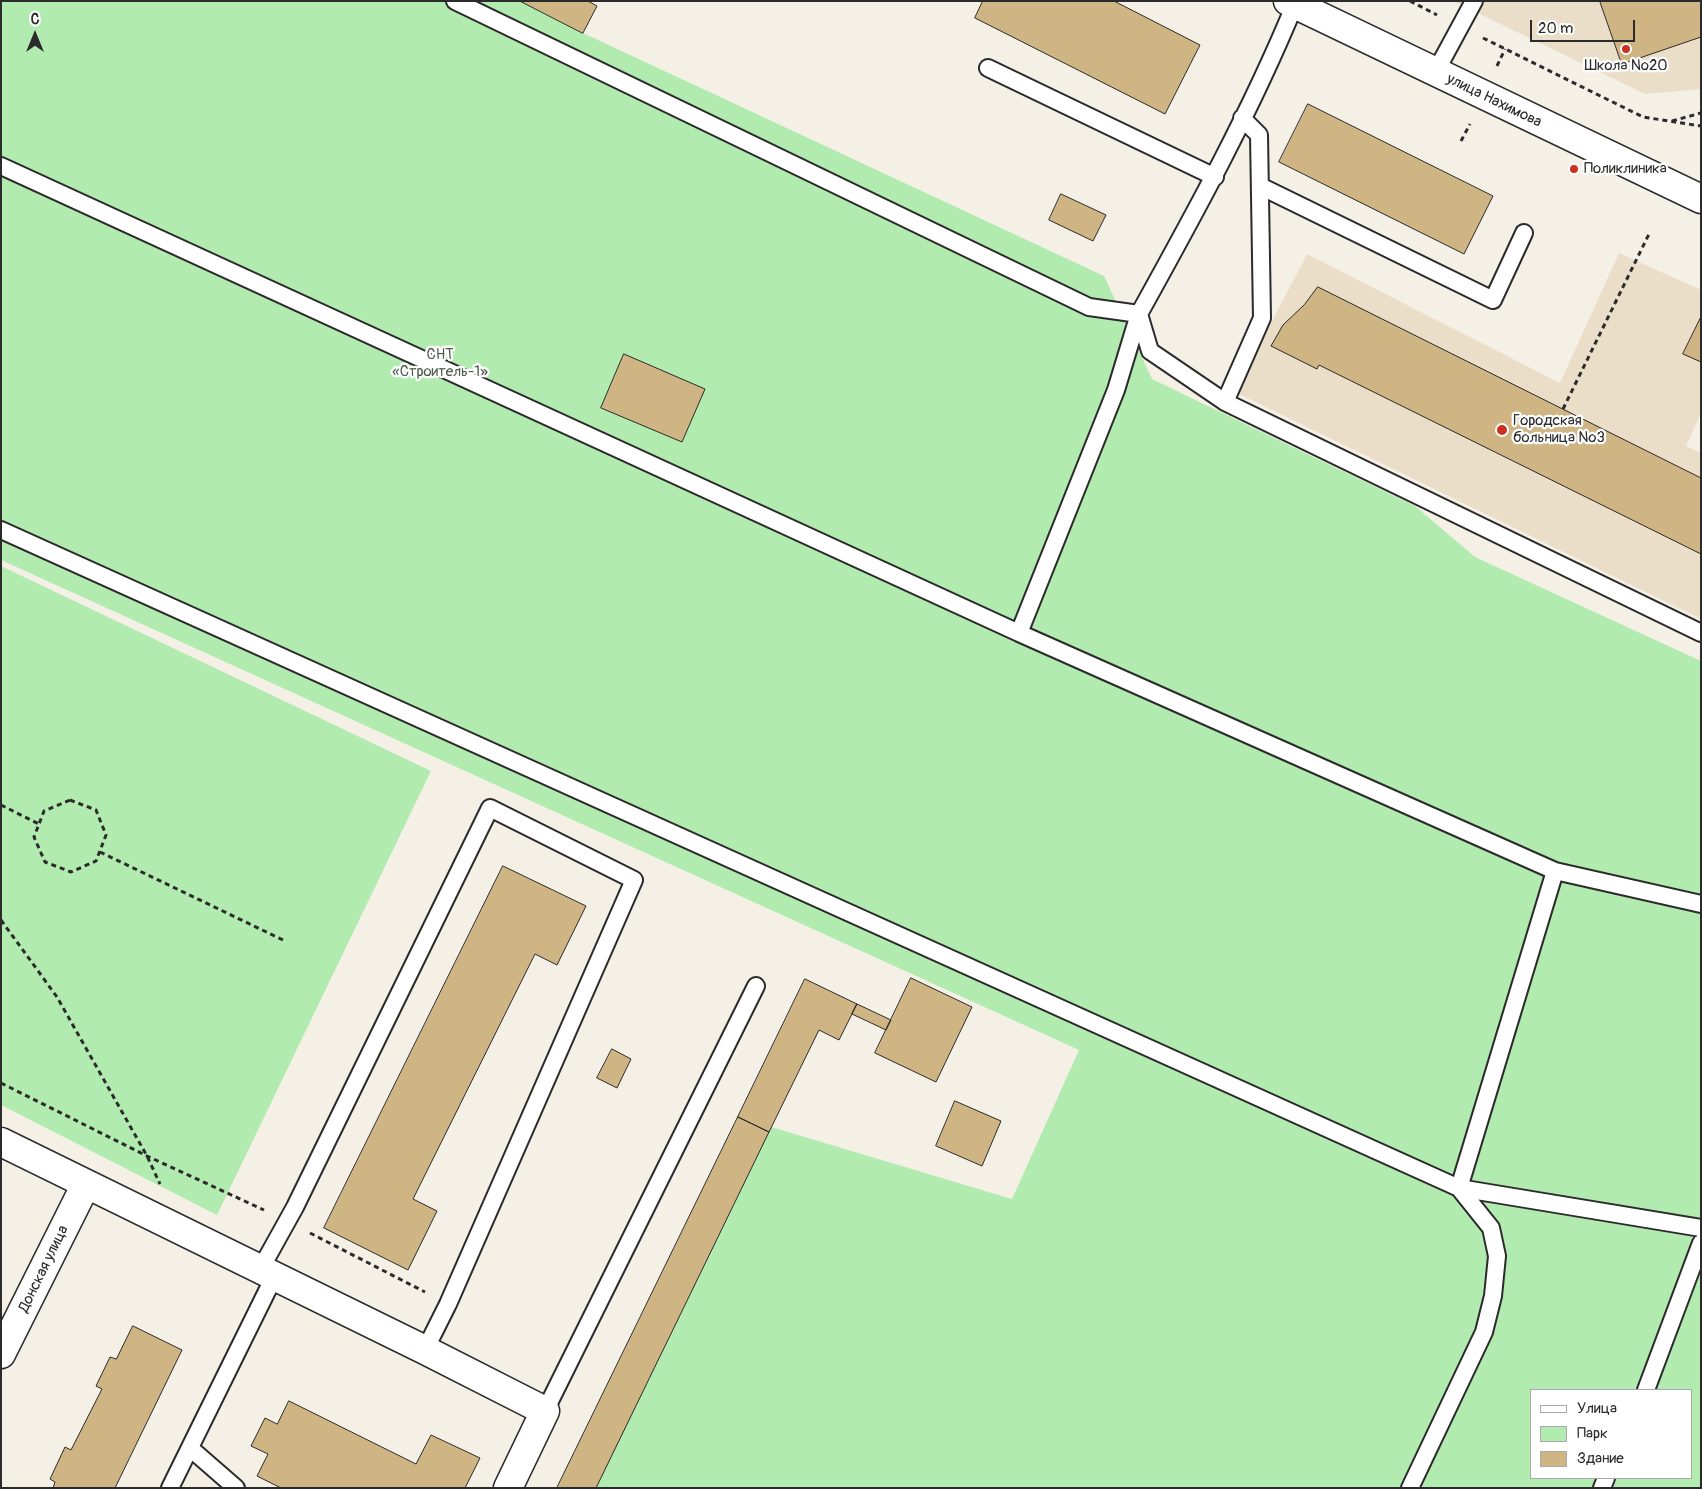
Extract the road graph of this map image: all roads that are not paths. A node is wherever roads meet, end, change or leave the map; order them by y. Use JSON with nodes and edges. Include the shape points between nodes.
{"nodes":[{"id":1,"x":455,"y":1,"type":"edge"},
{"id":2,"x":1474,"y":1,"type":"edge"},
{"id":3,"x":1291,"y":3,"type":"edge"},
{"id":4,"x":988,"y":68,"type":"dead end"},
{"id":5,"x":1435,"y":72,"type":"junction"},
{"id":6,"x":1242,"y":118,"type":"junction"},
{"id":7,"x":1,"y":166,"type":"edge"},
{"id":8,"x":1215,"y":177,"type":"junction"},
{"id":9,"x":1260,"y":186,"type":"junction"},
{"id":10,"x":1701,"y":199,"type":"edge"},
{"id":11,"x":1524,"y":233,"type":"dead end"},
{"id":12,"x":1139,"y":314,"type":"junction"},
{"id":13,"x":1225,"y":402,"type":"junction"},
{"id":14,"x":1,"y":530,"type":"edge"},
{"id":15,"x":1019,"y":633,"type":"junction"},
{"id":16,"x":1701,"y":633,"type":"edge"},
{"id":17,"x":1556,"y":872,"type":"junction"},
{"id":18,"x":1701,"y":904,"type":"edge"},
{"id":19,"x":756,"y":986,"type":"dead end"},
{"id":20,"x":1,"y":1142,"type":"edge"},
{"id":21,"x":86,"y":1184,"type":"junction"},
{"id":22,"x":1459,"y":1188,"type":"junction"},
{"id":23,"x":1701,"y":1228,"type":"edge"},
{"id":24,"x":1701,"y":1242,"type":"edge"},
{"id":25,"x":267,"y":1273,"type":"junction"},
{"id":26,"x":425,"y":1350,"type":"junction"},
{"id":27,"x":1,"y":1354,"type":"edge"},
{"id":28,"x":1646,"y":1389,"type":"edge"},
{"id":29,"x":545,"y":1411,"type":"junction"},
{"id":30,"x":190,"y":1448,"type":"junction"},
{"id":31,"x":170,"y":1488,"type":"edge"},
{"id":32,"x":236,"y":1488,"type":"edge"},
{"id":33,"x":508,"y":1488,"type":"edge"},
{"id":34,"x":1410,"y":1488,"type":"edge"}],
"edges":[{"from":1,"to":12,"type":"lane","via":[[1089,307]]},
{"from":2,"to":5,"type":"lane"},
{"from":3,"to":5,"type":"street","name":"улица Нахимова"},
{"from":3,"to":6,"type":"lane","via":[[1276,51]]},
{"from":4,"to":8,"type":"lane"},
{"from":5,"to":10,"type":"street","name":"улица Нахимова"},
{"from":6,"to":8,"type":"lane"},
{"from":6,"to":9,"type":"lane","via":[[1259,136]]},
{"from":7,"to":15,"type":"lane"},
{"from":8,"to":12,"type":"lane"},
{"from":9,"to":11,"type":"lane","via":[[1493,300]]},
{"from":9,"to":13,"type":"lane","via":[[1262,318]]},
{"from":12,"to":13,"type":"lane","via":[[1150,352]]},
{"from":12,"to":15,"type":"lane","via":[[1116,390]]},
{"from":13,"to":16,"type":"lane"},
{"from":14,"to":22,"type":"lane"},
{"from":15,"to":17,"type":"lane"},
{"from":17,"to":18,"type":"lane"},
{"from":17,"to":22,"type":"lane"},
{"from":19,"to":29,"type":"lane"},
{"from":20,"to":21,"type":"street"},
{"from":21,"to":25,"type":"street"},
{"from":21,"to":27,"type":"street","name":"Донская улица"},
{"from":22,"to":23,"type":"lane"},
{"from":22,"to":34,"type":"lane","via":[[1491,1228],[1497,1256],[1493,1296],[1484,1332]]},
{"from":24,"to":28,"type":"lane"},
{"from":25,"to":26,"type":"street"},
{"from":25,"to":26,"type":"lane","via":[[288,1221],[490,808],[634,880]]},
{"from":25,"to":30,"type":"lane"},
{"from":26,"to":29,"type":"street"},
{"from":29,"to":33,"type":"street"},
{"from":30,"to":31,"type":"lane"},
{"from":30,"to":32,"type":"lane"}]}
